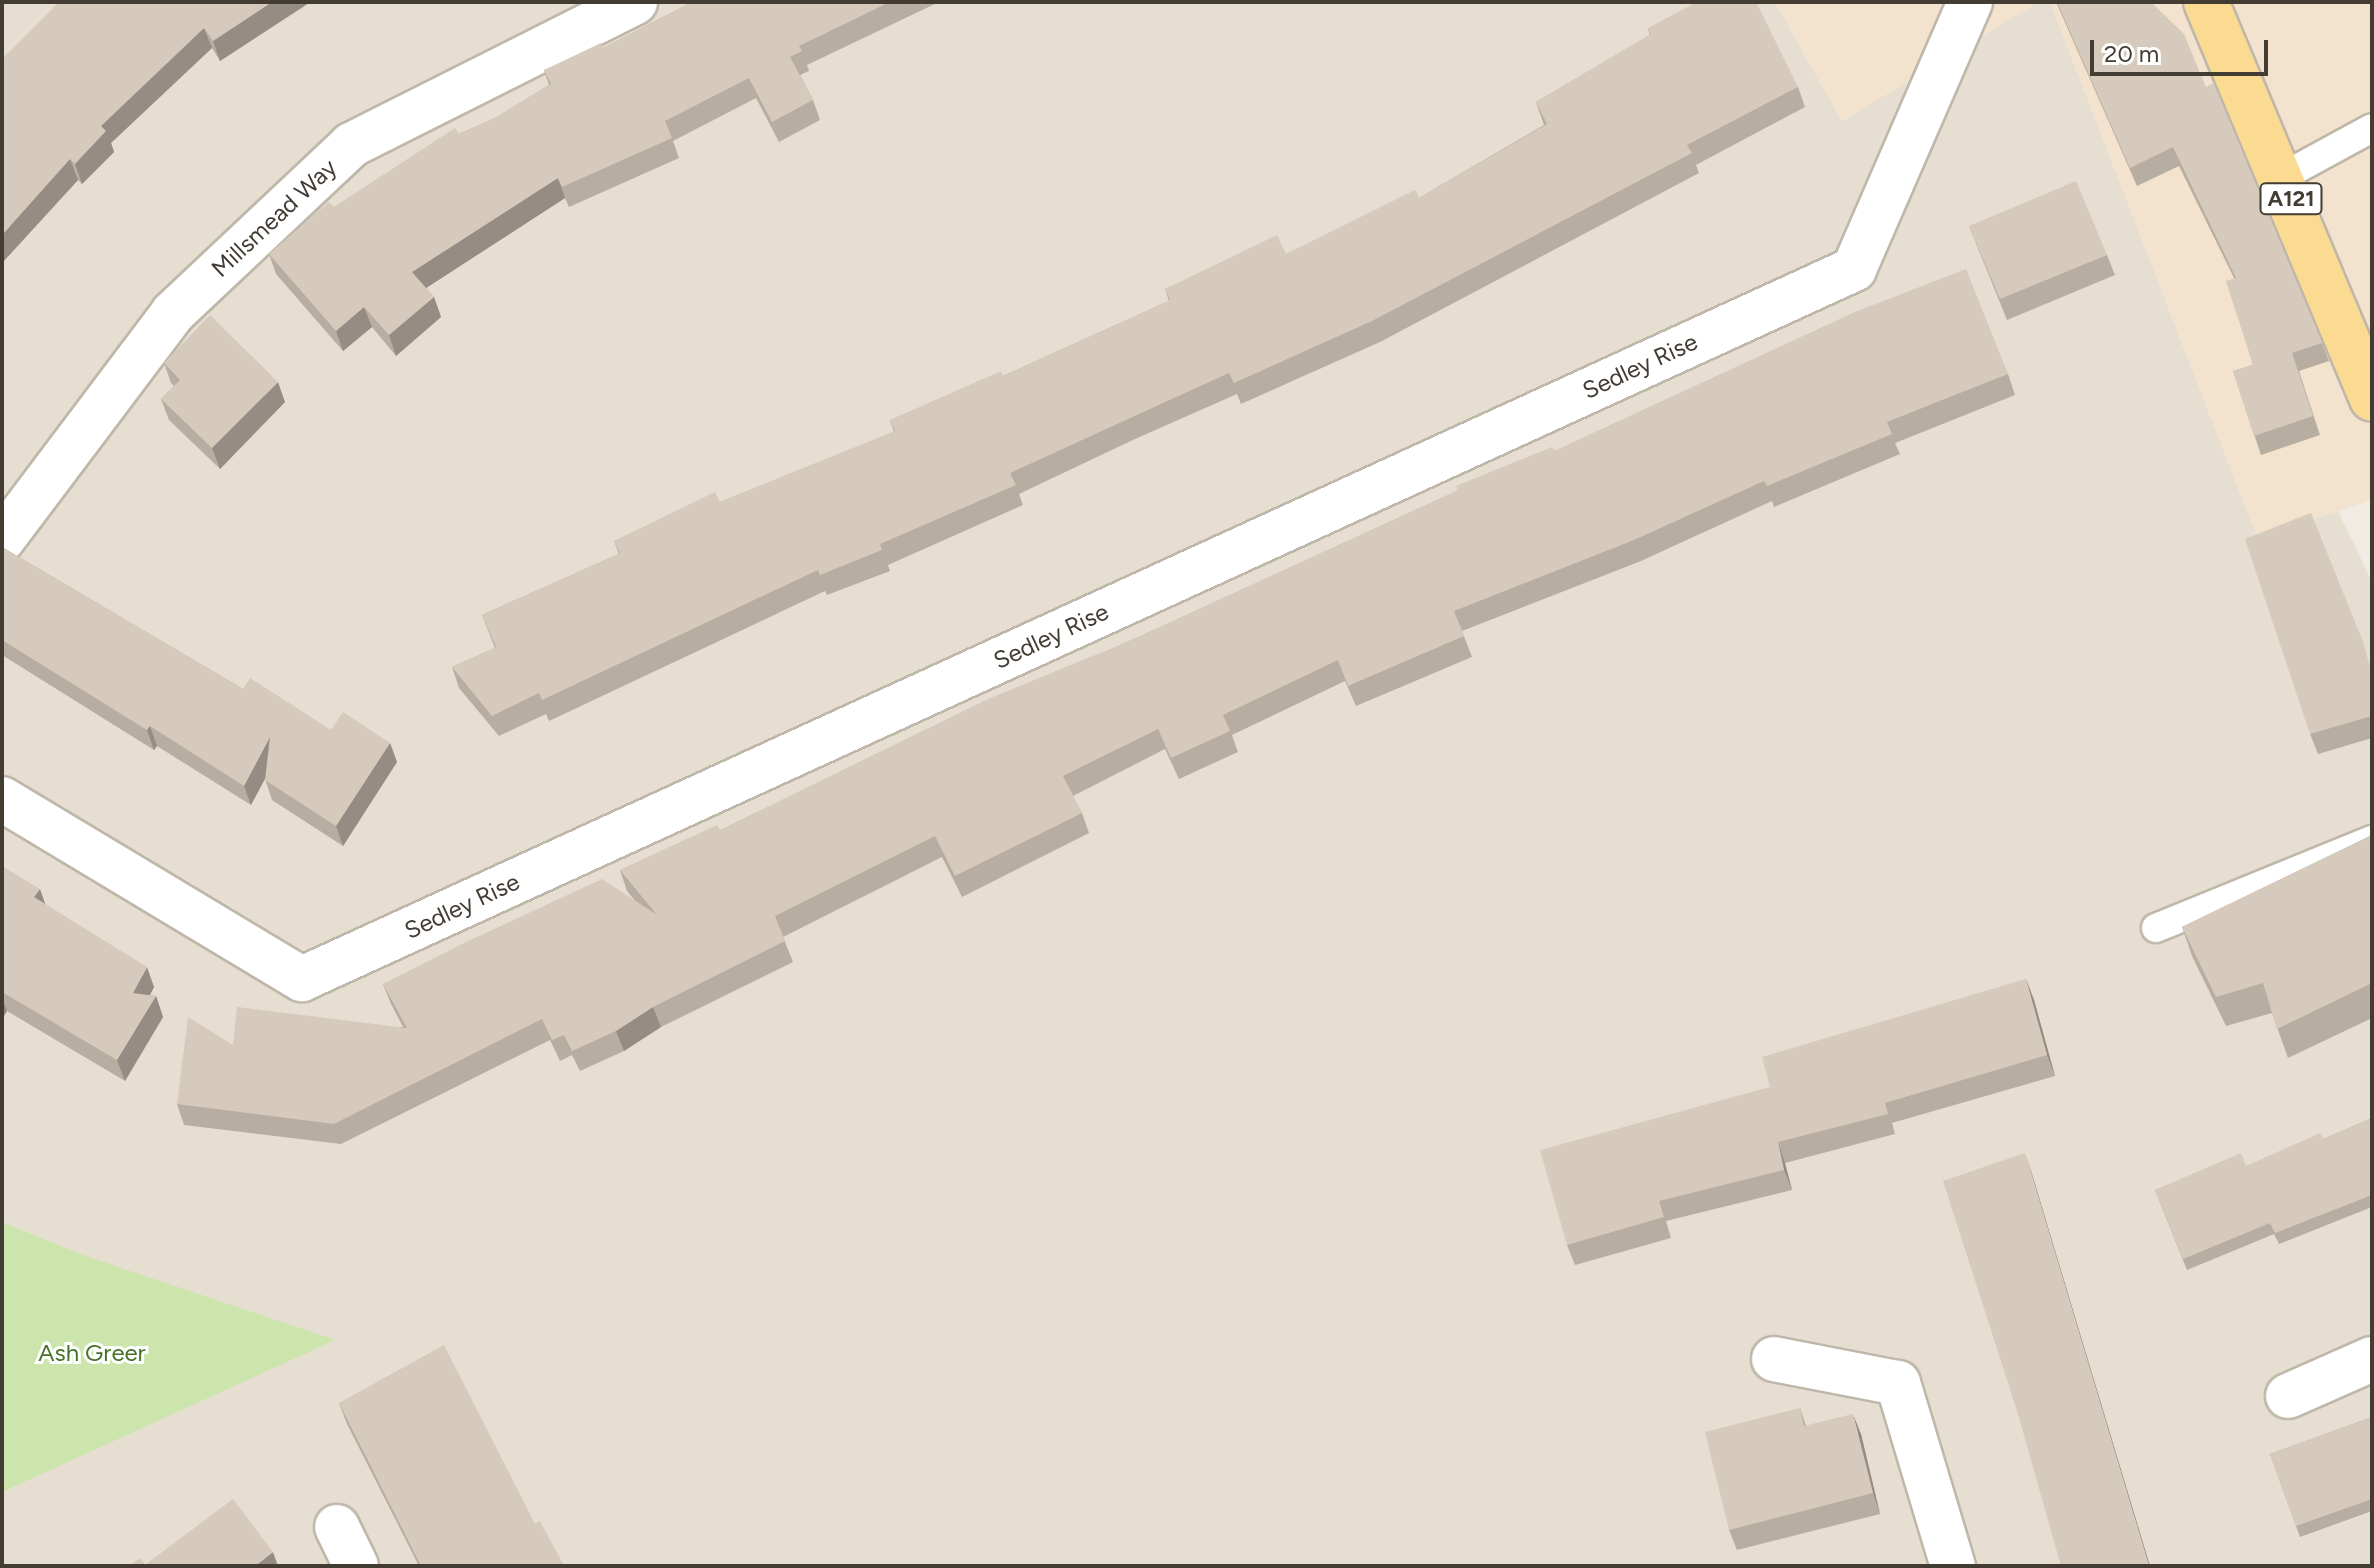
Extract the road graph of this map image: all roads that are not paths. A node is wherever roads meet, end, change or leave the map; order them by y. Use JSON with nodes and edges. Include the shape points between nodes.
{"nodes":[{"id":1,"x":635,"y":2,"type":"edge"},
{"id":2,"x":1970,"y":2,"type":"edge"},
{"id":3,"x":2206,"y":2,"type":"edge"},
{"id":4,"x":2372,"y":128,"type":"edge"},
{"id":5,"x":2282,"y":177,"type":"junction"},
{"id":6,"x":2372,"y":399,"type":"edge"},
{"id":7,"x":2,"y":540,"type":"edge"},
{"id":8,"x":2,"y":799,"type":"edge"},
{"id":9,"x":2372,"y":840,"type":"edge"},
{"id":10,"x":2156,"y":928,"type":"dead end"},
{"id":11,"x":1774,"y":1359,"type":"dead end"},
{"id":12,"x":2372,"y":1359,"type":"edge"},
{"id":13,"x":2288,"y":1396,"type":"dead end"},
{"id":14,"x":337,"y":1527,"type":"dead end"},
{"id":15,"x":356,"y":1566,"type":"edge"},
{"id":16,"x":1953,"y":1566,"type":"edge"}],
"edges":[{"from":1,"to":7,"type":"street","name":"Millsmead Way","via":[[351,145],[173,313]]},
{"from":2,"to":8,"type":"street","name":"Sedley Rise","via":[[1854,269],[302,979]]},
{"from":3,"to":5,"type":"main road","number":"A121"},
{"from":4,"to":5,"type":"lane"},
{"from":5,"to":6,"type":"main road","number":"A121"},
{"from":9,"to":10,"type":"lane"},
{"from":11,"to":16,"type":"street","via":[[1898,1383]]},
{"from":12,"to":13,"type":"street"},
{"from":14,"to":15,"type":"street"}]}
